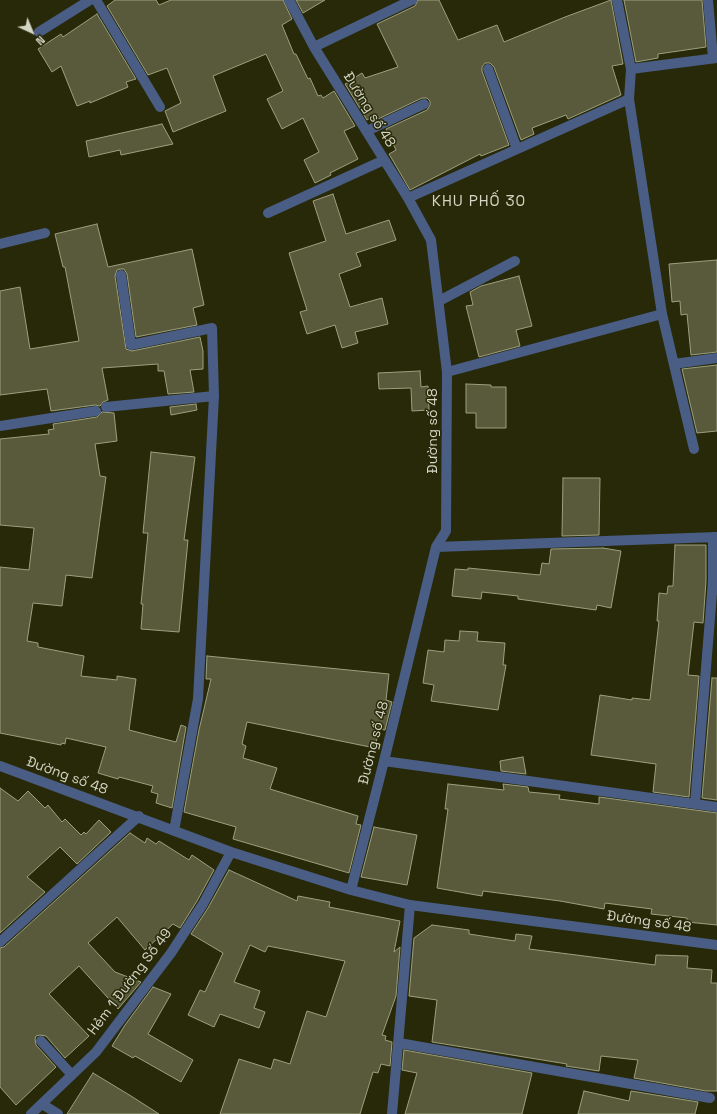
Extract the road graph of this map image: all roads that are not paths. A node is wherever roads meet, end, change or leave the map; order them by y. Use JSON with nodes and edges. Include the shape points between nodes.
{"nodes":[{"id":1,"x":90,"y":0,"type":"edge"},
{"id":2,"x":96,"y":0,"type":"edge"},
{"id":3,"x":289,"y":0,"type":"edge"},
{"id":4,"x":412,"y":0,"type":"edge"},
{"id":5,"x":617,"y":0,"type":"edge"},
{"id":6,"x":708,"y":0,"type":"edge"},
{"id":7,"x":39,"y":32,"type":"dead end"},
{"id":8,"x":314,"y":47,"type":"junction"},
{"id":9,"x":715,"y":58,"type":"edge"},
{"id":10,"x":488,"y":69,"type":"dead end"},
{"id":11,"x":631,"y":69,"type":"junction"},
{"id":12,"x":629,"y":99,"type":"junction"},
{"id":13,"x":424,"y":104,"type":"dead end"},
{"id":14,"x":160,"y":107,"type":"dead end"},
{"id":15,"x":366,"y":131,"type":"junction"},
{"id":16,"x":518,"y":149,"type":"junction"},
{"id":17,"x":384,"y":160,"type":"junction"},
{"id":18,"x":408,"y":198,"type":"junction"},
{"id":19,"x":268,"y":213,"type":"dead end"},
{"id":20,"x":45,"y":232,"type":"dead end"},
{"id":21,"x":0,"y":244,"type":"edge"},
{"id":22,"x":515,"y":261,"type":"dead end"},
{"id":23,"x":121,"y":275,"type":"dead end"},
{"id":24,"x":439,"y":301,"type":"junction"},
{"id":25,"x":662,"y":314,"type":"junction"},
{"id":26,"x":717,"y":358,"type":"edge"},
{"id":27,"x":674,"y":364,"type":"junction"},
{"id":28,"x":447,"y":372,"type":"junction"},
{"id":29,"x":214,"y":396,"type":"junction"},
{"id":30,"x":106,"y":407,"type":"dead end"},
{"id":31,"x":96,"y":411,"type":"dead end"},
{"id":32,"x":0,"y":426,"type":"edge"},
{"id":33,"x":694,"y":449,"type":"dead end"},
{"id":34,"x":715,"y":537,"type":"edge"},
{"id":35,"x":436,"y":547,"type":"junction"},
{"id":36,"x":384,"y":761,"type":"junction"},
{"id":37,"x":0,"y":766,"type":"edge"},
{"id":38,"x":695,"y":804,"type":"junction"},
{"id":39,"x":717,"y":807,"type":"edge"},
{"id":40,"x":139,"y":816,"type":"junction"},
{"id":41,"x":174,"y":831,"type":"junction"},
{"id":42,"x":231,"y":852,"type":"junction"},
{"id":43,"x":351,"y":890,"type":"junction"},
{"id":44,"x":410,"y":905,"type":"junction"},
{"id":45,"x":0,"y":942,"type":"edge"},
{"id":46,"x":717,"y":946,"type":"edge"},
{"id":47,"x":41,"y":1040,"type":"dead end"},
{"id":48,"x":399,"y":1043,"type":"junction"},
{"id":49,"x":72,"y":1074,"type":"junction"},
{"id":50,"x":710,"y":1098,"type":"dead end"},
{"id":51,"x":42,"y":1104,"type":"junction"},
{"id":52,"x":31,"y":1114,"type":"edge"},
{"id":53,"x":58,"y":1114,"type":"edge"},
{"id":54,"x":392,"y":1114,"type":"edge"}],
"edges":[{"from":1,"to":7,"type":"street"},
{"from":2,"to":14,"type":"street"},
{"from":3,"to":8,"type":"street","name":"Đường số 48"},
{"from":4,"to":8,"type":"street"},
{"from":5,"to":11,"type":"street"},
{"from":6,"to":9,"type":"street"},
{"from":8,"to":15,"type":"street","name":"Đường số 48"},
{"from":9,"to":11,"type":"street"},
{"from":10,"to":16,"type":"street"},
{"from":11,"to":12,"type":"street"},
{"from":12,"to":16,"type":"street"},
{"from":12,"to":25,"type":"street"},
{"from":13,"to":15,"type":"street"},
{"from":15,"to":17,"type":"street","name":"Đường số 48"},
{"from":16,"to":18,"type":"street"},
{"from":17,"to":18,"type":"street","name":"Đường số 48"},
{"from":17,"to":19,"type":"street"},
{"from":18,"to":24,"type":"street","name":"Đường số 48","via":[[432,240]]},
{"from":20,"to":21,"type":"street"},
{"from":22,"to":24,"type":"street"},
{"from":23,"to":29,"type":"street","via":[[131,345],[212,328]]},
{"from":24,"to":28,"type":"street","name":"Đường số 48"},
{"from":25,"to":27,"type":"street"},
{"from":25,"to":28,"type":"street"},
{"from":26,"to":27,"type":"street"},
{"from":27,"to":33,"type":"street"},
{"from":28,"to":35,"type":"street","name":"Đường số 48","via":[[446,530]]},
{"from":29,"to":30,"type":"street"},
{"from":29,"to":41,"type":"street","via":[[198,699]]},
{"from":31,"to":32,"type":"street"},
{"from":34,"to":35,"type":"street"},
{"from":34,"to":38,"type":"street"},
{"from":35,"to":36,"type":"street","name":"Đường số 48"},
{"from":36,"to":38,"type":"street"},
{"from":36,"to":43,"type":"street","name":"Đường số 48"},
{"from":37,"to":40,"type":"street","name":"Đường số 48"},
{"from":38,"to":39,"type":"street"},
{"from":40,"to":41,"type":"street","name":"Đường số 48"},
{"from":40,"to":45,"type":"street"},
{"from":41,"to":42,"type":"street","name":"Đường số 48"},
{"from":42,"to":43,"type":"street","name":"Đường số 48"},
{"from":42,"to":49,"type":"street","name":"Hẻm 1 Đường Số 49","via":[[203,904],[171,953],[96,1052]]},
{"from":43,"to":44,"type":"street","name":"Đường số 48"},
{"from":44,"to":46,"type":"street","name":"Đường số 48"},
{"from":44,"to":48,"type":"street"},
{"from":47,"to":49,"type":"street"},
{"from":48,"to":50,"type":"street"},
{"from":48,"to":54,"type":"street"},
{"from":49,"to":51,"type":"street","name":"Hẻm 1 Đường Số 49"},
{"from":51,"to":52,"type":"street","name":"Hẻm 1 Đường Số 49"},
{"from":51,"to":53,"type":"street"}]}
